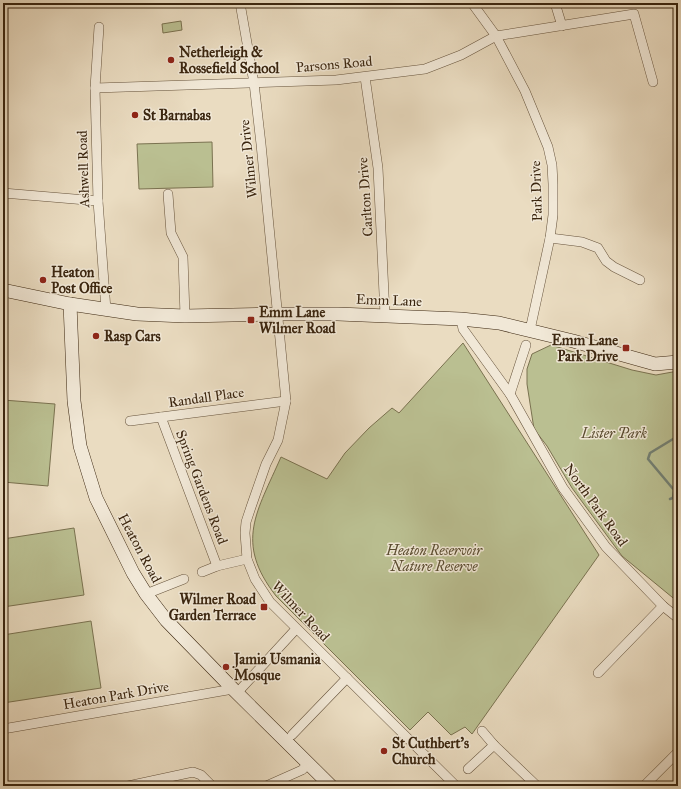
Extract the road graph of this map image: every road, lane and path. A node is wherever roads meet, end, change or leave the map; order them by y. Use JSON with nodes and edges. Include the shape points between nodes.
{"nodes":[{"id":1,"x":240,"y":3,"type":"edge"},
{"id":2,"x":472,"y":3,"type":"edge"},
{"id":3,"x":555,"y":3,"type":"edge"},
{"id":4,"x":99,"y":26,"type":"dead end"},
{"id":5,"x":562,"y":26,"type":"junction"},
{"id":6,"x":496,"y":36,"type":"junction"},
{"id":7,"x":365,"y":77,"type":"junction"},
{"id":8,"x":653,"y":82,"type":"dead end"},
{"id":9,"x":254,"y":83,"type":"junction"},
{"id":10,"x":95,"y":88,"type":"junction"},
{"id":11,"x":3,"y":193,"type":"edge"},
{"id":12,"x":168,"y":194,"type":"dead end"},
{"id":13,"x":98,"y":201,"type":"junction"},
{"id":14,"x":550,"y":238,"type":"junction"},
{"id":15,"x":640,"y":280,"type":"dead end"},
{"id":16,"x":3,"y":290,"type":"edge"},
{"id":17,"x":70,"y":304,"type":"junction"},
{"id":18,"x":106,"y":310,"type":"junction"},
{"id":19,"x":278,"y":314,"type":"junction"},
{"id":20,"x":385,"y":315,"type":"junction"},
{"id":21,"x":185,"y":316,"type":"junction"},
{"id":22,"x":461,"y":319,"type":"junction"},
{"id":23,"x":530,"y":330,"type":"junction"},
{"id":24,"x":526,"y":345,"type":"dead end"},
{"id":25,"x":678,"y":362,"type":"edge"},
{"id":26,"x":510,"y":394,"type":"junction"},
{"id":27,"x":286,"y":401,"type":"junction"},
{"id":28,"x":161,"y":417,"type":"junction"},
{"id":29,"x":130,"y":421,"type":"dead end"},
{"id":30,"x":247,"y":559,"type":"junction"},
{"id":31,"x":217,"y":566,"type":"junction"},
{"id":32,"x":202,"y":572,"type":"dead end"},
{"id":33,"x":184,"y":579,"type":"dead end"},
{"id":34,"x":146,"y":594,"type":"junction"},
{"id":35,"x":663,"y":606,"type":"junction"},
{"id":36,"x":678,"y":618,"type":"edge"},
{"id":37,"x":296,"y":629,"type":"junction"},
{"id":38,"x":598,"y":673,"type":"dead end"},
{"id":39,"x":347,"y":678,"type":"junction"},
{"id":40,"x":235,"y":691,"type":"junction"},
{"id":41,"x":3,"y":729,"type":"edge"},
{"id":42,"x":482,"y":731,"type":"dead end"},
{"id":43,"x":292,"y":735,"type":"dead end"},
{"id":44,"x":494,"y":745,"type":"junction"},
{"id":45,"x":678,"y":752,"type":"edge"},
{"id":46,"x":308,"y":764,"type":"junction"},
{"id":47,"x":468,"y":769,"type":"dead end"},
{"id":48,"x":128,"y":786,"type":"edge"},
{"id":49,"x":212,"y":786,"type":"edge"},
{"id":50,"x":266,"y":786,"type":"edge"},
{"id":51,"x":331,"y":786,"type":"edge"},
{"id":52,"x":456,"y":786,"type":"edge"},
{"id":53,"x":537,"y":786,"type":"edge"},
{"id":54,"x":644,"y":786,"type":"edge"}],
"edges":[{"from":1,"to":9,"type":"street","name":"Wilmer Drive"},
{"from":2,"to":6,"type":"street","name":"Park Drive"},
{"from":3,"to":5,"type":"street"},
{"from":4,"to":10,"type":"street","name":"Ashwell Road"},
{"from":5,"to":6,"type":"street"},
{"from":5,"to":8,"type":"street","via":[[634,14]]},
{"from":6,"to":7,"type":"street","name":"Parsons Road","via":[[461,55],[425,69]]},
{"from":6,"to":14,"type":"street","name":"Park Drive","via":[[524,91],[548,147],[553,184]]},
{"from":7,"to":9,"type":"street","name":"Parsons Road"},
{"from":7,"to":20,"type":"street","name":"Carlton Drive","via":[[378,168]]},
{"from":9,"to":10,"type":"street","name":"Parsons Road"},
{"from":9,"to":19,"type":"street","name":"Wilmer Drive"},
{"from":10,"to":13,"type":"street","name":"Ashwell Road"},
{"from":11,"to":13,"type":"street"},
{"from":12,"to":21,"type":"street","via":[[171,233],[183,257]]},
{"from":13,"to":18,"type":"street","name":"Ashwell Road"},
{"from":14,"to":15,"type":"street","via":[[582,242],[598,248],[614,267]]},
{"from":14,"to":23,"type":"street","name":"Park Drive"},
{"from":16,"to":17,"type":"street","name":"Emm Lane"},
{"from":17,"to":18,"type":"street","name":"Emm Lane"},
{"from":17,"to":34,"type":"street","name":"Heaton Road","via":[[74,401],[80,446],[96,498],[119,547]]},
{"from":18,"to":21,"type":"street","name":"Emm Lane"},
{"from":19,"to":20,"type":"street","name":"Emm Lane"},
{"from":19,"to":21,"type":"street","name":"Emm Lane"},
{"from":19,"to":27,"type":"street","name":"Wilmer Road"},
{"from":20,"to":22,"type":"street","name":"Emm Lane"},
{"from":22,"to":23,"type":"street","name":"Emm Lane","via":[[499,323]]},
{"from":22,"to":26,"type":"street","via":[[463,329]]},
{"from":23,"to":25,"type":"street","name":"Emm Lane","via":[[655,364]]},
{"from":24,"to":26,"type":"street"},
{"from":26,"to":35,"type":"street","name":"North Park Road","via":[[563,488],[580,512],[606,547]]},
{"from":27,"to":28,"type":"street","name":"Randall Place"},
{"from":27,"to":30,"type":"street","name":"Wilmer Road","via":[[278,440],[266,464],[246,522]]},
{"from":28,"to":29,"type":"street","name":"Randall Place"},
{"from":28,"to":31,"type":"street","name":"Spring Gardens Road"},
{"from":30,"to":31,"type":"street"},
{"from":30,"to":37,"type":"street","name":"Wilmer Road","via":[[255,579],[270,602]]},
{"from":31,"to":32,"type":"street"},
{"from":33,"to":34,"type":"street"},
{"from":34,"to":40,"type":"street","name":"Heaton Road","via":[[166,620]]},
{"from":35,"to":36,"type":"street","name":"North Park Road"},
{"from":35,"to":38,"type":"street"},
{"from":37,"to":39,"type":"street","name":"Wilmer Road"},
{"from":37,"to":40,"type":"street"},
{"from":39,"to":43,"type":"street"},
{"from":39,"to":52,"type":"street","name":"Wilmer Road"},
{"from":40,"to":41,"type":"street","name":"Heaton Park Drive"},
{"from":40,"to":46,"type":"street","name":"Heaton Road"},
{"from":42,"to":44,"type":"street"},
{"from":44,"to":47,"type":"street"},
{"from":44,"to":53,"type":"street"},
{"from":45,"to":54,"type":"street"},
{"from":46,"to":50,"type":"street","via":[[302,770]]},
{"from":46,"to":51,"type":"street","name":"Heaton Road"},
{"from":48,"to":49,"type":"street","via":[[193,772],[201,775]]}]}
